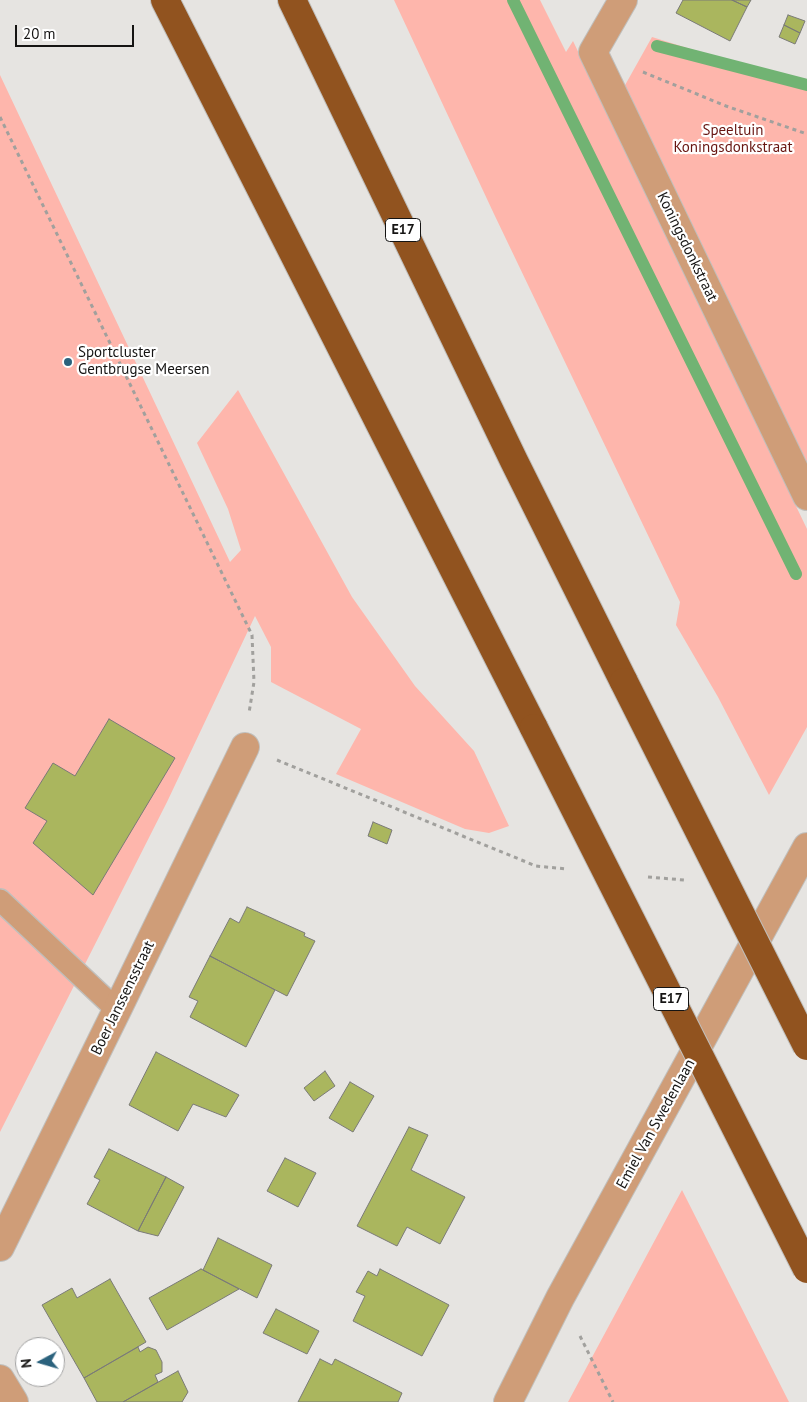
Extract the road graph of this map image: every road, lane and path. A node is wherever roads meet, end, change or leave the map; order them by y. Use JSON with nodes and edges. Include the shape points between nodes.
{"nodes":[{"id":1,"x":165,"y":0,"type":"edge"},
{"id":2,"x":292,"y":0,"type":"edge"},
{"id":3,"x":623,"y":0,"type":"edge"},
{"id":4,"x":594,"y":52,"type":"junction"},
{"id":5,"x":0,"y":118,"type":"edge"},
{"id":6,"x":807,"y":134,"type":"edge"},
{"id":7,"x":807,"y":496,"type":"edge"},
{"id":8,"x":244,"y":747,"type":"junction"},
{"id":9,"x":807,"y":847,"type":"edge"},
{"id":10,"x":575,"y":870,"type":"dead end"},
{"id":11,"x":644,"y":876,"type":"dead end"},
{"id":12,"x":692,"y":881,"type":"dead end"},
{"id":13,"x":0,"y":900,"type":"edge"},
{"id":14,"x":117,"y":1010,"type":"junction"},
{"id":15,"x":807,"y":1046,"type":"edge"},
{"id":16,"x":0,"y":1247,"type":"edge"},
{"id":17,"x":807,"y":1269,"type":"edge"},
{"id":18,"x":560,"y":1298,"type":"junction"},
{"id":19,"x":0,"y":1378,"type":"edge"},
{"id":20,"x":14,"y":1402,"type":"edge"},
{"id":21,"x":508,"y":1402,"type":"edge"},
{"id":22,"x":613,"y":1402,"type":"edge"}],
"edges":[{"from":1,"to":17,"type":"highway","number":"E17","bridge":true},
{"from":2,"to":15,"type":"highway","number":"E17","bridge":true,"via":[[514,460]]},
{"from":3,"to":4,"type":"street"},
{"from":4,"to":6,"type":"path","via":[[726,106]]},
{"from":4,"to":7,"type":"street","name":"Koningsdonkstraat"},
{"from":5,"to":8,"type":"path","via":[[252,635],[254,682]]},
{"from":8,"to":10,"type":"path","via":[[536,866]]},
{"from":8,"to":14,"type":"street","name":"Boer Janssensstraat"},
{"from":9,"to":18,"type":"street","name":"Emiel Van Swedenlaan"},
{"from":11,"to":12,"type":"path"},
{"from":13,"to":14,"type":"lane"},
{"from":14,"to":16,"type":"street","name":"Boer Janssensstraat"},
{"from":18,"to":21,"type":"street","name":"Emiel Van Swedenlaan"},
{"from":18,"to":22,"type":"path"},
{"from":19,"to":20,"type":"street"}]}
